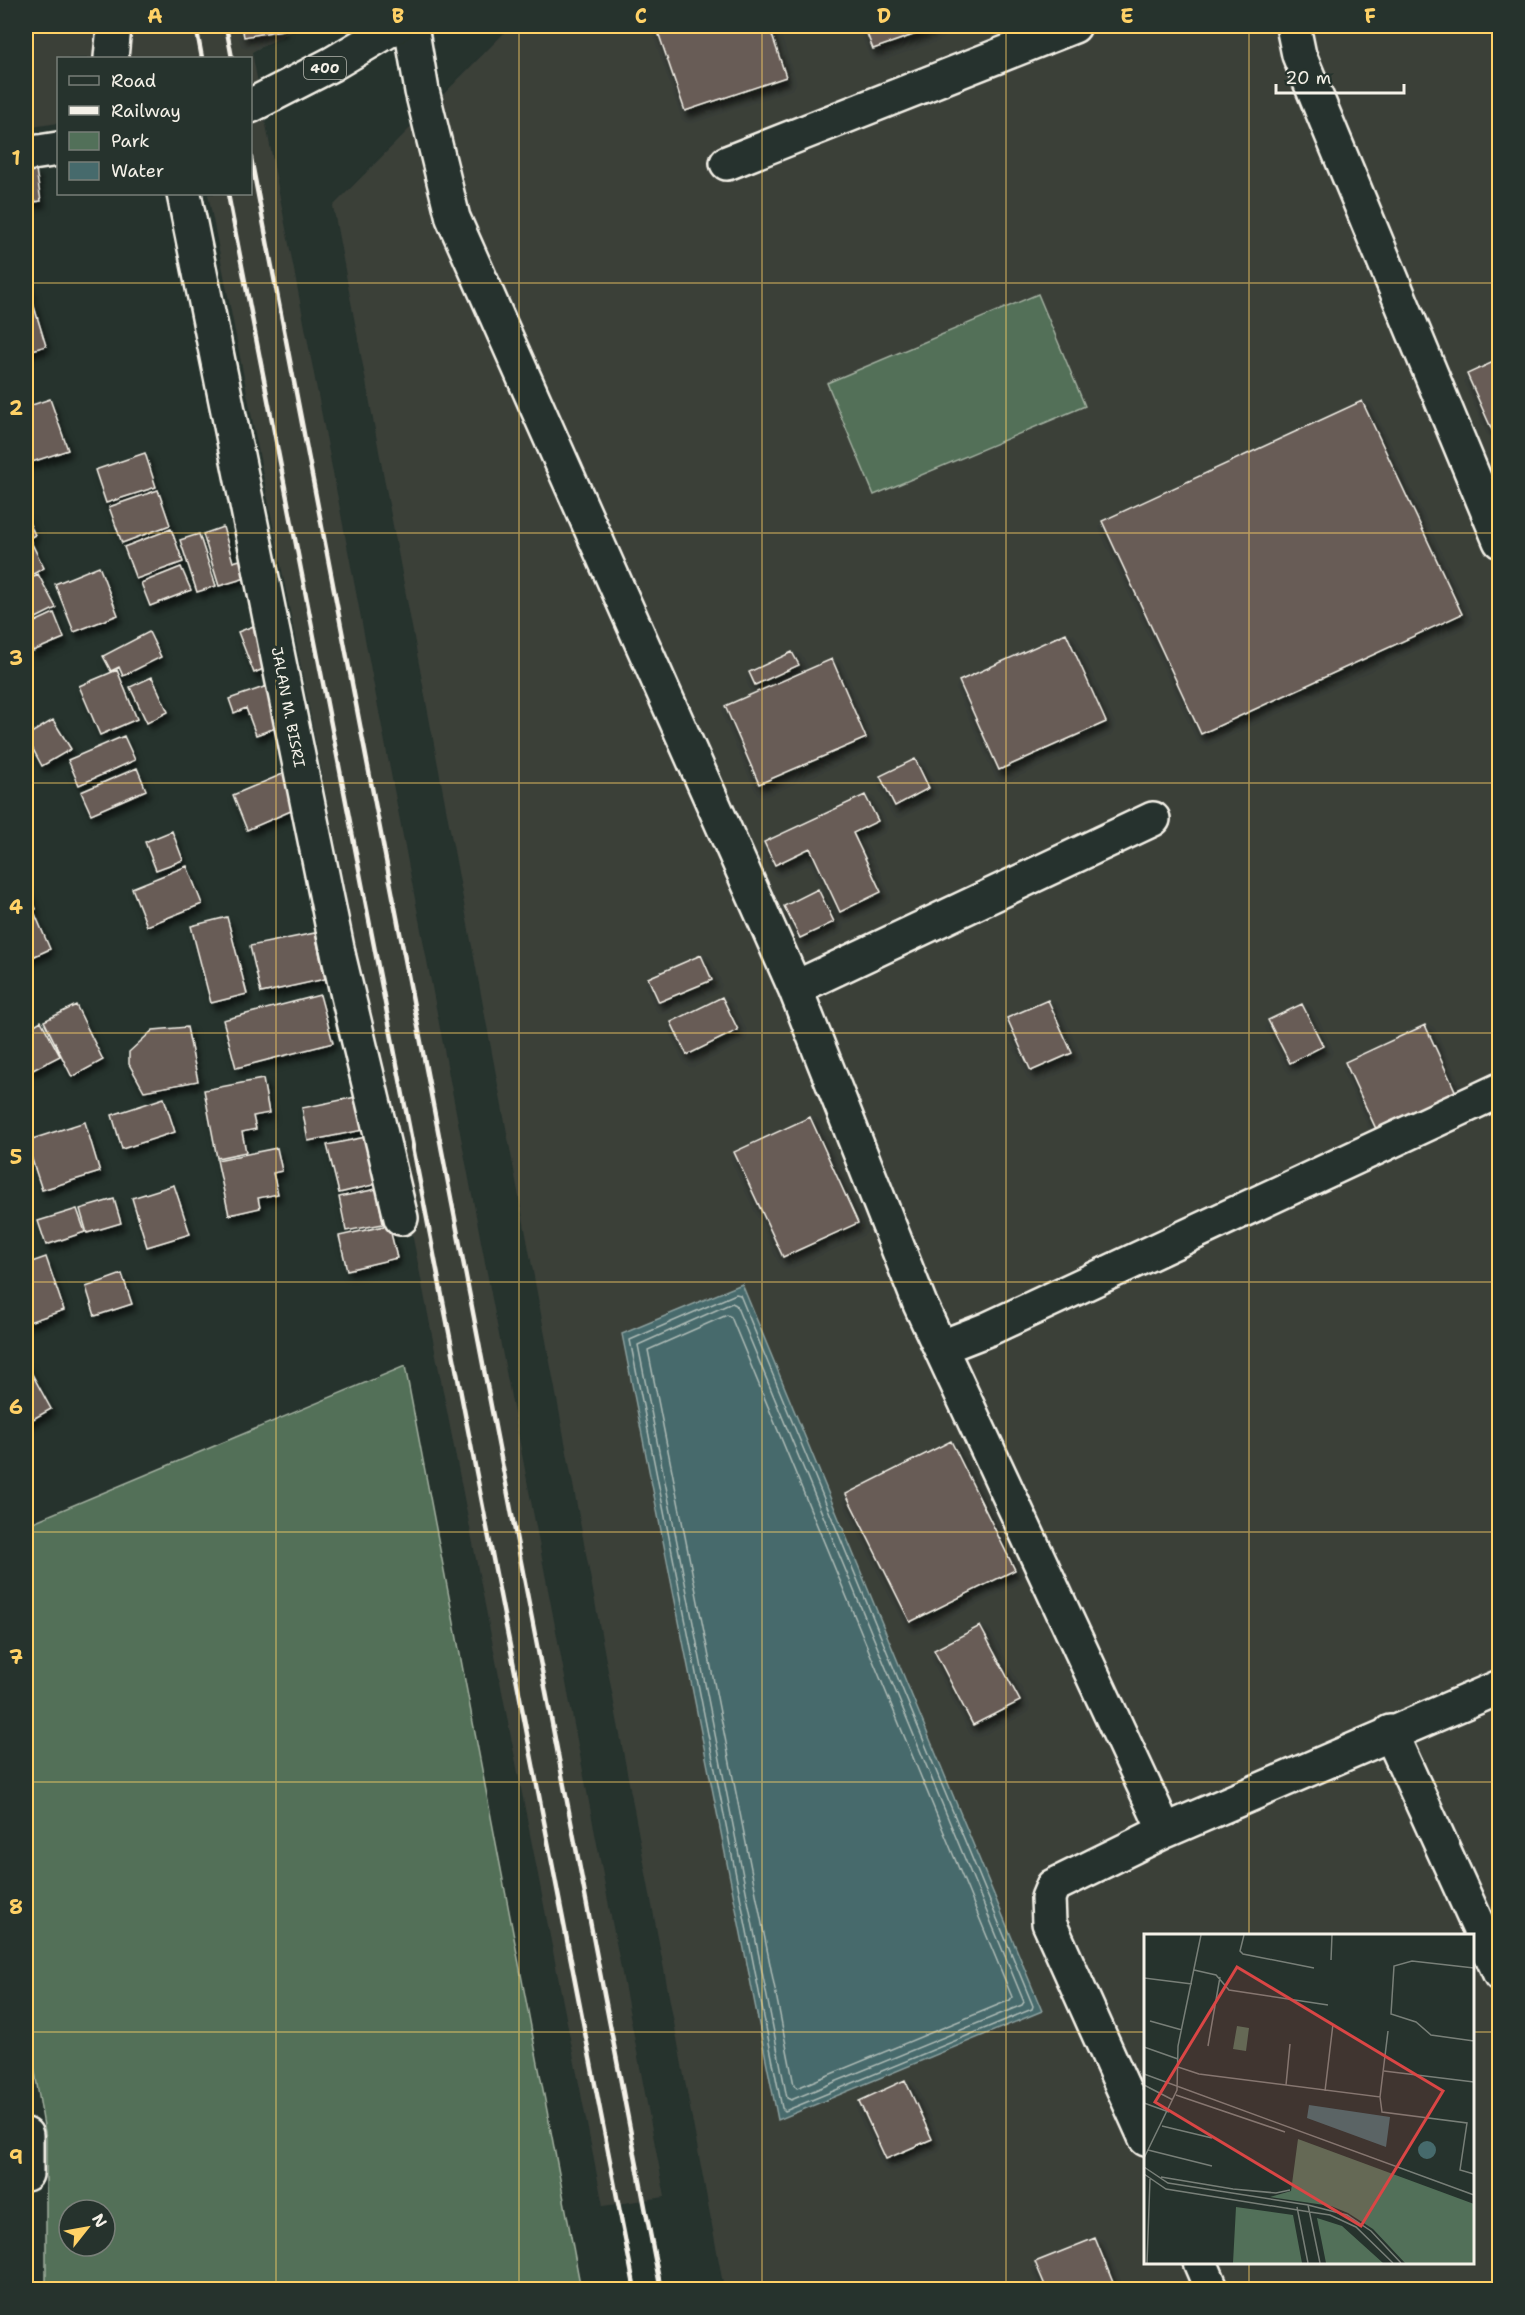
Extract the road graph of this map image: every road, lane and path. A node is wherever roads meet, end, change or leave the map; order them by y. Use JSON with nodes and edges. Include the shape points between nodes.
{"nodes":[{"id":1,"x":114,"y":26,"type":"edge"},
{"id":2,"x":396,"y":26,"type":"edge"},
{"id":3,"x":1074,"y":26,"type":"edge"},
{"id":4,"x":1293,"y":26,"type":"edge"},
{"id":5,"x":414,"y":38,"type":"edge"},
{"id":6,"x":111,"y":57,"type":"edge"},
{"id":7,"x":252,"y":105,"type":"edge"},
{"id":8,"x":57,"y":149,"type":"edge"},
{"id":9,"x":26,"y":154,"type":"edge"},
{"id":10,"x":727,"y":163,"type":"dead end"},
{"id":11,"x":184,"y":195,"type":"edge"},
{"id":12,"x":1500,"y":541,"type":"edge"},
{"id":13,"x":1153,"y":819,"type":"dead end"},
{"id":14,"x":795,"y":988,"type":"junction"},
{"id":15,"x":1500,"y":1090,"type":"edge"},
{"id":16,"x":401,"y":1218,"type":"dead end"},
{"id":17,"x":942,"y":1347,"type":"junction"},
{"id":18,"x":1500,"y":1688,"type":"edge"},
{"id":19,"x":1390,"y":1732,"type":"junction"},
{"id":20,"x":1165,"y":1831,"type":"junction"},
{"id":21,"x":1500,"y":1974,"type":"edge"},
{"id":22,"x":26,"y":2135,"type":"edge"},
{"id":23,"x":1144,"y":2135,"type":"edge"},
{"id":24,"x":26,"y":2175,"type":"edge"},
{"id":25,"x":1201,"y":2264,"type":"edge"},
{"id":26,"x":1212,"y":2289,"type":"edge"}],
"edges":[{"from":1,"to":6,"type":"street"},
{"from":2,"to":7,"type":"street","number":"400"},
{"from":3,"to":10,"type":"street"},
{"from":4,"to":12,"type":"street","via":[[1299,55]]},
{"from":5,"to":14,"type":"street","via":[[422,91],[453,218]]},
{"from":8,"to":9,"type":"street"},
{"from":11,"to":16,"type":"street","name":"JALAN M. BISRI","via":[[339,957]]},
{"from":13,"to":14,"type":"street"},
{"from":14,"to":17,"type":"street","via":[[920,1304]]},
{"from":15,"to":17,"type":"street"},
{"from":17,"to":20,"type":"street"},
{"from":18,"to":19,"type":"street"},
{"from":19,"to":20,"type":"street"},
{"from":19,"to":21,"type":"street"},
{"from":20,"to":23,"type":"street","via":[[1053,1886],[1048,1898],[1049,1923]]},
{"from":22,"to":24,"type":"street"},
{"from":25,"to":26,"type":"street"}]}
